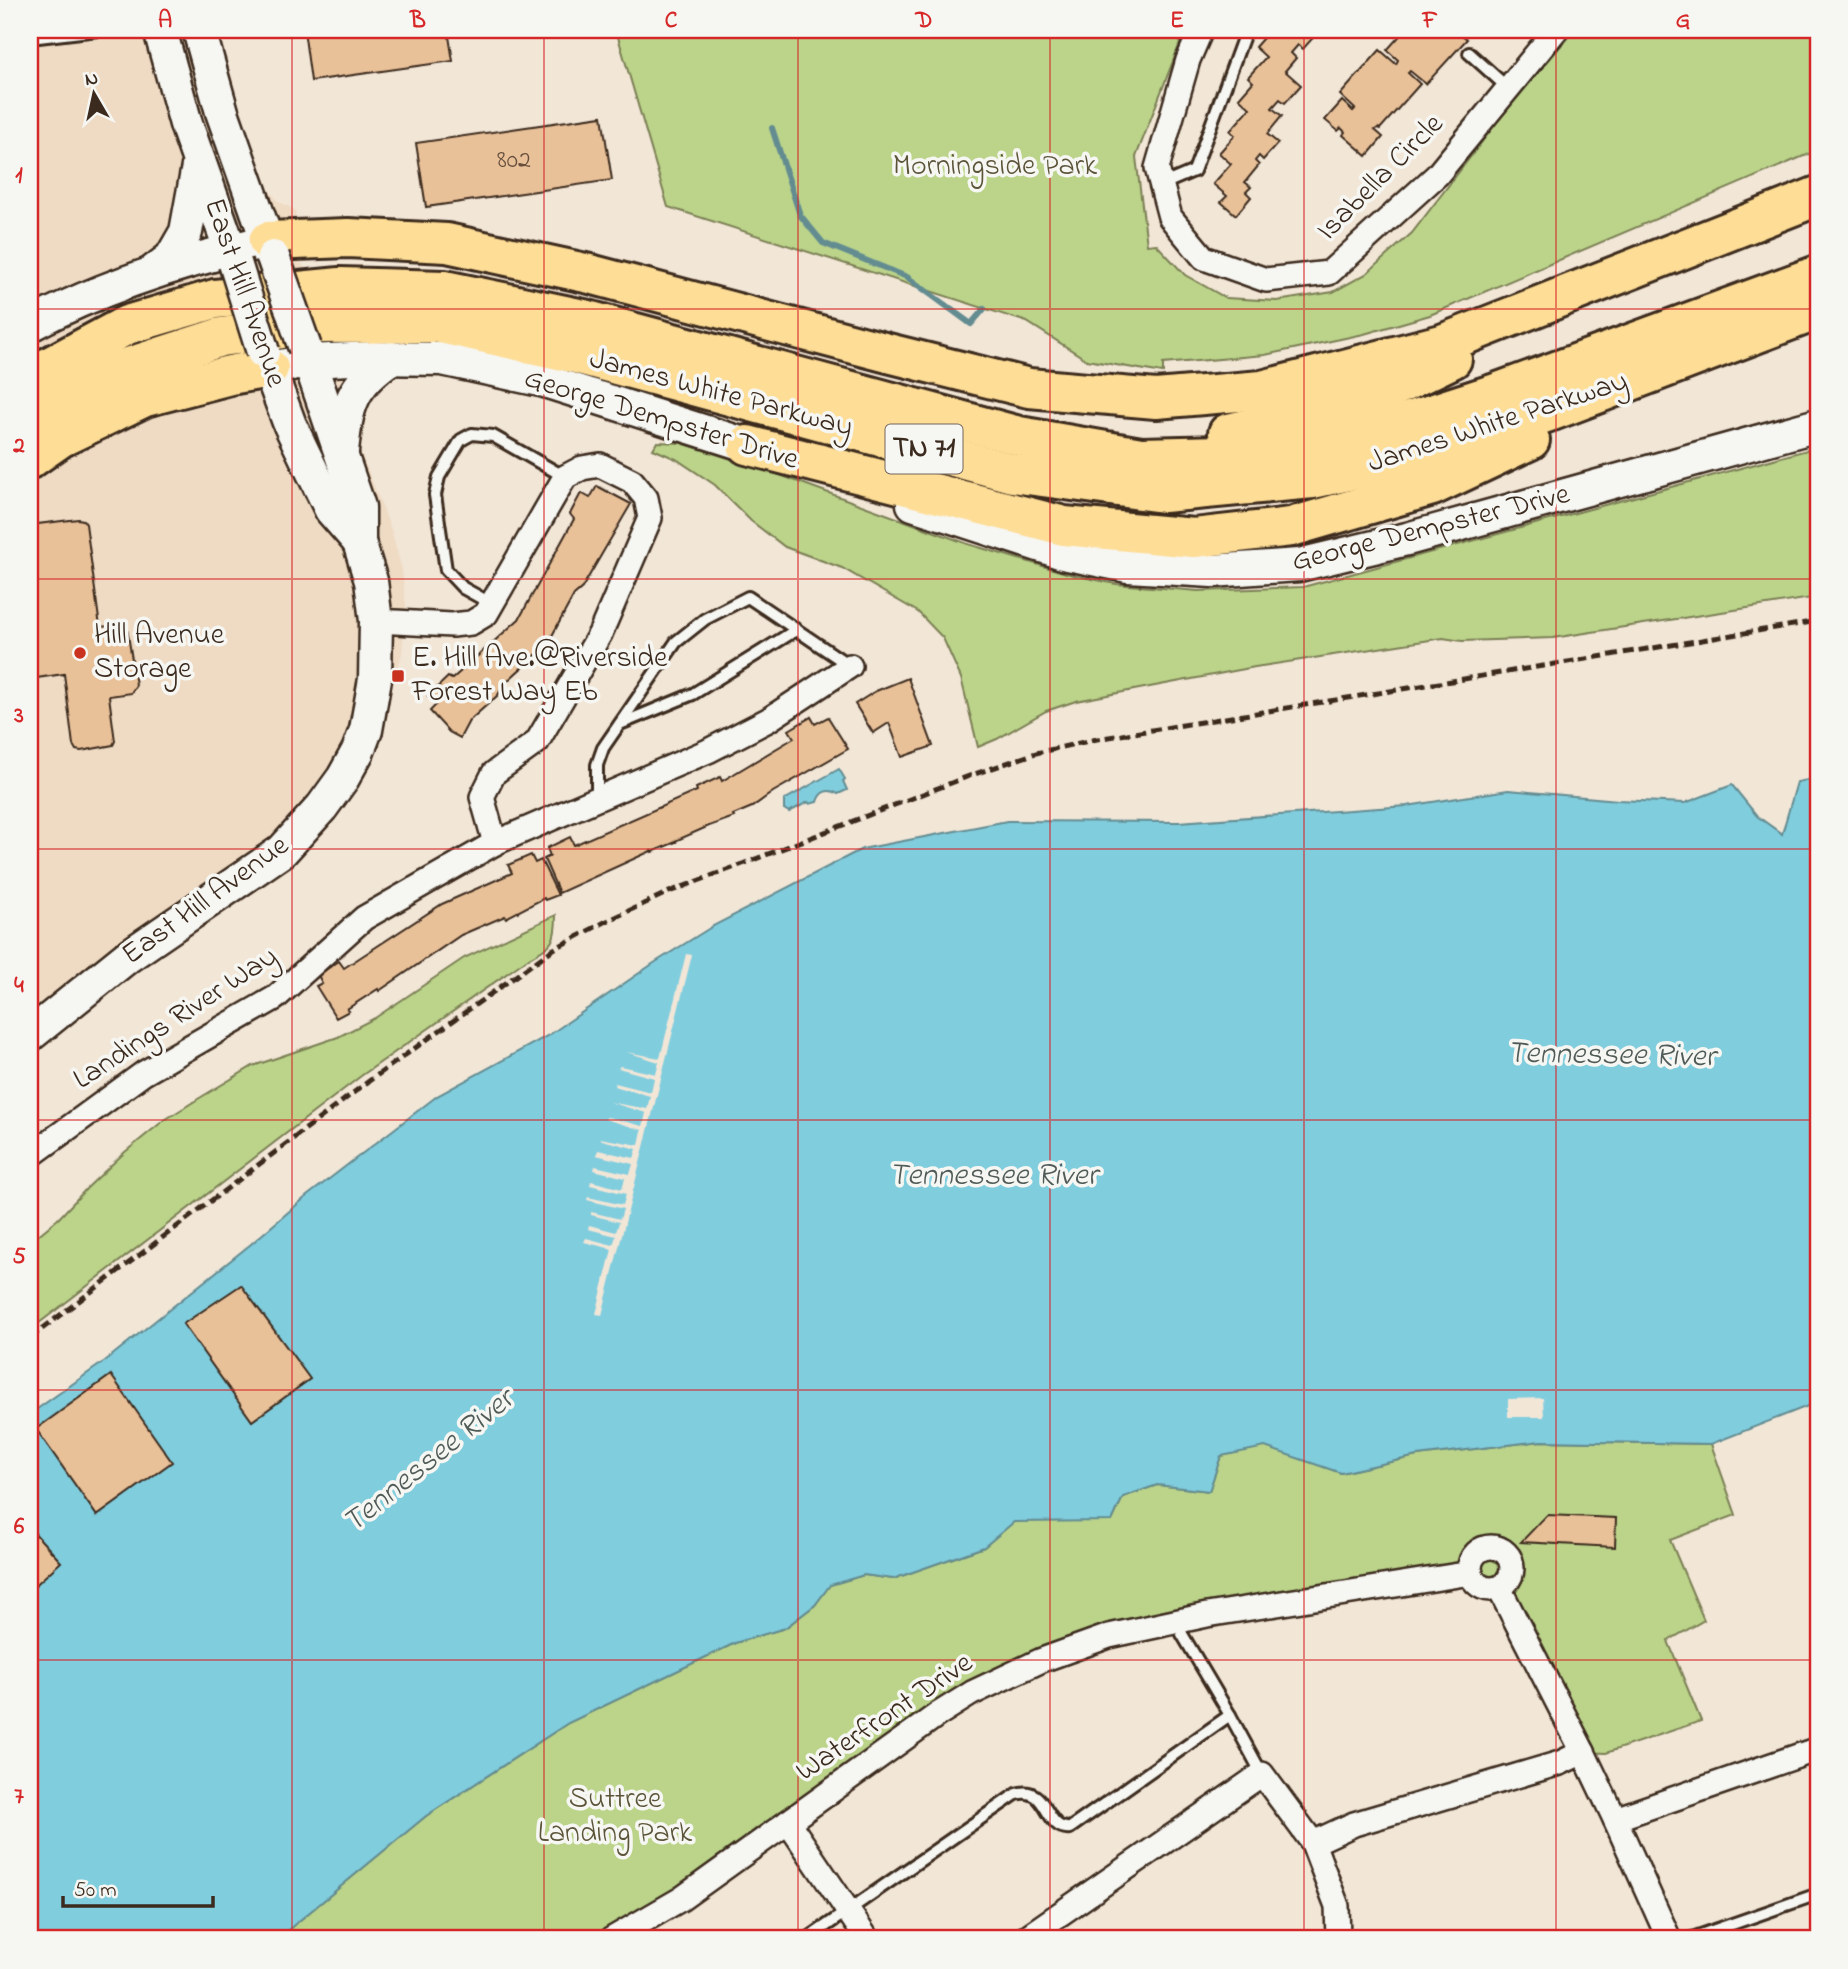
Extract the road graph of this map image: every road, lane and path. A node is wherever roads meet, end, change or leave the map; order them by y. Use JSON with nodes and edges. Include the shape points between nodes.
{"nodes":[{"id":1,"x":98,"y":30,"type":"edge"},
{"id":2,"x":160,"y":30,"type":"edge"},
{"id":3,"x":199,"y":30,"type":"edge"},
{"id":4,"x":1201,"y":30,"type":"edge"},
{"id":5,"x":1246,"y":30,"type":"edge"},
{"id":6,"x":1556,"y":30,"type":"edge"},
{"id":7,"x":30,"y":38,"type":"edge"},
{"id":8,"x":1469,"y":53,"type":"dead end"},
{"id":9,"x":1508,"y":88,"type":"junction"},
{"id":10,"x":199,"y":159,"type":"junction"},
{"id":11,"x":1161,"y":185,"type":"junction"},
{"id":12,"x":1818,"y":196,"type":"edge"},
{"id":13,"x":270,"y":249,"type":"junction"},
{"id":14,"x":233,"y":256,"type":"junction"},
{"id":15,"x":150,"y":274,"type":"junction"},
{"id":16,"x":1818,"y":275,"type":"edge"},
{"id":17,"x":1590,"y":287,"type":"junction"},
{"id":18,"x":1818,"y":310,"type":"edge"},
{"id":19,"x":30,"y":325,"type":"edge"},
{"id":20,"x":1777,"y":326,"type":"junction"},
{"id":21,"x":307,"y":355,"type":"junction"},
{"id":22,"x":391,"y":358,"type":"junction"},
{"id":23,"x":266,"y":360,"type":"junction"},
{"id":24,"x":30,"y":377,"type":"edge"},
{"id":25,"x":30,"y":417,"type":"edge"},
{"id":26,"x":1818,"y":425,"type":"edge"},
{"id":27,"x":1019,"y":436,"type":"junction"},
{"id":28,"x":747,"y":445,"type":"junction"},
{"id":29,"x":342,"y":456,"type":"junction"},
{"id":30,"x":30,"y":459,"type":"edge"},
{"id":31,"x":565,"y":477,"type":"junction"},
{"id":32,"x":359,"y":542,"type":"junction"},
{"id":33,"x":492,"y":604,"type":"junction"},
{"id":34,"x":376,"y":621,"type":"junction"},
{"id":35,"x":796,"y":630,"type":"junction"},
{"id":36,"x":850,"y":666,"type":"joint"},
{"id":37,"x":619,"y":724,"type":"junction"},
{"id":38,"x":597,"y":799,"type":"junction"},
{"id":39,"x":495,"y":844,"type":"junction"},
{"id":40,"x":30,"y":1035,"type":"edge"},
{"id":41,"x":30,"y":1156,"type":"edge"},
{"id":42,"x":1471,"y":1573,"type":"junction"},
{"id":43,"x":1499,"y":1588,"type":"junction"},
{"id":44,"x":1179,"y":1620,"type":"junction"},
{"id":45,"x":1230,"y":1715,"type":"junction"},
{"id":46,"x":1818,"y":1749,"type":"edge"},
{"id":47,"x":1583,"y":1752,"type":"junction"},
{"id":48,"x":1262,"y":1774,"type":"junction"},
{"id":49,"x":1615,"y":1819,"type":"junction"},
{"id":50,"x":788,"y":1822,"type":"junction"},
{"id":51,"x":1313,"y":1843,"type":"junction"},
{"id":52,"x":1818,"y":1894,"type":"edge"},
{"id":53,"x":848,"y":1911,"type":"junction"},
{"id":54,"x":612,"y":1939,"type":"edge"},
{"id":55,"x":807,"y":1939,"type":"edge"},
{"id":56,"x":867,"y":1939,"type":"edge"},
{"id":57,"x":1024,"y":1939,"type":"edge"},
{"id":58,"x":1338,"y":1939,"type":"edge"},
{"id":59,"x":1669,"y":1939,"type":"edge"},
{"id":60,"x":1689,"y":1939,"type":"edge"}],
"edges":[{"from":1,"to":7,"type":"lane"},
{"from":2,"to":10,"type":"main road","name":"East Hill Avenue"},
{"from":3,"to":13,"type":"main road","name":"East Hill Avenue"},
{"from":4,"to":11,"type":"street","name":"Isabella Circle","via":[[1157,168]]},
{"from":5,"to":11,"type":"lane","via":[[1194,171]]},
{"from":6,"to":9,"type":"street","name":"Isabella Circle"},
{"from":8,"to":9,"type":"lane"},
{"from":9,"to":11,"type":"street","name":"Isabella Circle","via":[[1437,175],[1329,273],[1266,280],[1204,258],[1170,217]]},
{"from":10,"to":14,"type":"main road","name":"East Hill Avenue"},
{"from":10,"to":15,"type":"main road","via":[[186,232],[171,258]]},
{"from":12,"to":17,"type":"highway"},
{"from":13,"to":14,"type":"main road"},
{"from":13,"to":17,"type":"highway","via":[[348,238],[447,243],[590,274],[1029,388],[1156,398],[1262,390],[1430,348]]},
{"from":13,"to":21,"type":"main road","name":"East Hill Avenue","bridge":true},
{"from":14,"to":15,"type":"main road"},
{"from":14,"to":23,"type":"main road","name":"East Hill Avenue","bridge":true},
{"from":15,"to":19,"type":"main road","via":[[69,304]]},
{"from":16,"to":27,"type":"highway","name":"James White Parkway","number":"TN 71","via":[[1496,393],[1391,427],[1290,448],[1141,457]]},
{"from":17,"to":27,"type":"highway","via":[[1434,368],[1333,410],[1220,435]]},
{"from":18,"to":20,"type":"highway","name":"James White Parkway","number":"TN 71"},
{"from":20,"to":25,"type":"highway","name":"James White Parkway","number":"TN 71","via":[[1420,455],[1313,480],[1163,493],[1012,473],[572,353],[436,323],[321,324],[221,337],[122,369]]},
{"from":20,"to":28,"type":"highway","via":[[1432,486],[1292,527],[1194,538],[1064,526]]},
{"from":21,"to":22,"type":"main road","name":"George Dempster Drive"},
{"from":21,"to":23,"type":"main road","name":"George Dempster Drive"},
{"from":21,"to":29,"type":"main road","name":"East Hill Avenue"},
{"from":22,"to":28,"type":"main road","name":"George Dempster Drive","via":[[442,359],[545,381]]},
{"from":22,"to":29,"type":"main road","via":[[362,382],[351,402]]},
{"from":23,"to":30,"type":"highway","via":[[230,375],[145,397],[60,438]]},
{"from":23,"to":32,"type":"main road","name":"East Hill Avenue","via":[[290,425],[331,510]]},
{"from":24,"to":27,"type":"highway","name":"James White Parkway","number":"TN 71","via":[[127,325],[215,299],[340,287],[445,289],[584,319]]},
{"from":26,"to":28,"type":"main road","name":"George Dempster Drive","via":[[1407,540],[1299,565],[1212,571],[1128,566],[1063,553]]},
{"from":29,"to":32,"type":"main road","name":"East Hill Avenue","via":[[359,506]]},
{"from":31,"to":33,"type":"street"},
{"from":31,"to":33,"type":"lane","via":[[484,434],[461,440],[439,477],[435,495],[446,570],[463,588]]},
{"from":31,"to":39,"type":"street","via":[[600,465],[632,481],[646,498],[650,518],[600,634],[544,730],[537,741],[494,773],[482,797]]},
{"from":32,"to":34,"type":"main road","name":"East Hill Avenue"},
{"from":33,"to":34,"type":"street","via":[[471,623]]},
{"from":34,"to":40,"type":"main road","name":"East Hill Avenue","via":[[375,679],[366,730],[344,778],[305,828],[282,851],[127,957]]},
{"from":35,"to":36,"type":"lane"},
{"from":35,"to":37,"type":"lane","via":[[693,694]]},
{"from":35,"to":37,"type":"lane","via":[[748,597],[705,619],[676,642]]},
{"from":36,"to":38,"type":"street","name":"Landings River Way","via":[[768,720]]},
{"from":37,"to":38,"type":"lane","via":[[597,765]]},
{"from":38,"to":39,"type":"street","name":"Landings River Way"},
{"from":39,"to":41,"type":"street","name":"Landings River Way","via":[[364,918],[275,998],[144,1073]]},
{"from":42,"to":43,"type":"street","via":[[1485,1588]]},
{"from":42,"to":43,"type":"street","via":[[1477,1553],[1489,1547],[1502,1550],[1512,1573]]},
{"from":42,"to":44,"type":"street","name":"Waterfront Drive"},
{"from":43,"to":47,"type":"street"},
{"from":44,"to":45,"type":"lane","via":[[1182,1634]]},
{"from":44,"to":50,"type":"street","name":"Waterfront Drive","via":[[1079,1646],[972,1693]]},
{"from":45,"to":48,"type":"lane"},
{"from":45,"to":53,"type":"lane","via":[[1070,1828],[1058,1826],[1032,1793],[1016,1794]]},
{"from":46,"to":49,"type":"street"},
{"from":47,"to":49,"type":"street"},
{"from":47,"to":51,"type":"street","via":[[1560,1763],[1354,1824]]},
{"from":48,"to":51,"type":"street"},
{"from":48,"to":57,"type":"street"},
{"from":49,"to":59,"type":"street"},
{"from":50,"to":53,"type":"street"},
{"from":50,"to":54,"type":"street","name":"Waterfront Drive","via":[[681,1899]]},
{"from":51,"to":58,"type":"street","via":[[1337,1906]]},
{"from":52,"to":60,"type":"lane"},
{"from":53,"to":55,"type":"lane"},
{"from":53,"to":56,"type":"street"}]}
